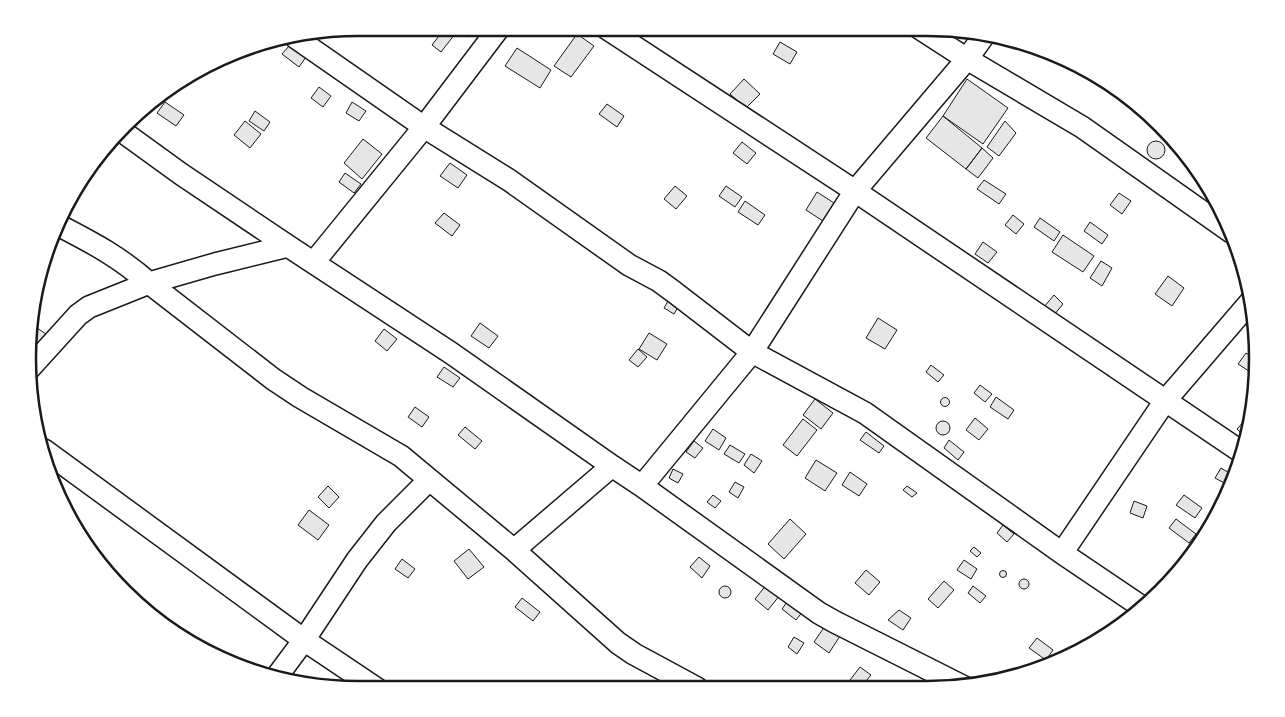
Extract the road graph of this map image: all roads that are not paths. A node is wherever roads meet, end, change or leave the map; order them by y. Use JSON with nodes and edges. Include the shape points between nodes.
{"nodes":[{"id":1,"x":493,"y":36,"type":"edge"},
{"id":2,"x":618,"y":36,"type":"edge"},
{"id":3,"x":932,"y":36,"type":"edge"},
{"id":4,"x":301,"y":41,"type":"edge"},
{"id":5,"x":980,"y":41,"type":"edge"},
{"id":6,"x":967,"y":59,"type":"junction"},
{"id":7,"x":424,"y":127,"type":"junction"},
{"id":8,"x":127,"y":135,"type":"edge"},
{"id":9,"x":855,"y":191,"type":"junction"},
{"id":10,"x":1219,"y":224,"type":"edge"},
{"id":11,"x":64,"y":228,"type":"edge"},
{"id":12,"x":288,"y":246,"type":"junction"},
{"id":13,"x":314,"y":262,"type":"junction"},
{"id":14,"x":150,"y":283,"type":"junction"},
{"id":15,"x":1245,"y":308,"type":"edge"},
{"id":16,"x":752,"y":352,"type":"junction"},
{"id":17,"x":36,"y":361,"type":"edge"},
{"id":18,"x":1165,"y":401,"type":"junction"},
{"id":19,"x":1236,"y":448,"type":"edge"},
{"id":20,"x":51,"y":455,"type":"edge"},
{"id":21,"x":612,"y":466,"type":"junction"},
{"id":22,"x":430,"y":480,"type":"junction"},
{"id":23,"x":642,"y":486,"type":"junction"},
{"id":24,"x":514,"y":550,"type":"junction"},
{"id":25,"x":1062,"y":553,"type":"junction"},
{"id":26,"x":1136,"y":603,"type":"edge"},
{"id":27,"x":304,"y":640,"type":"junction"},
{"id":28,"x":281,"y":671,"type":"edge"},
{"id":29,"x":950,"y":680,"type":"edge"},
{"id":30,"x":365,"y":681,"type":"edge"},
{"id":31,"x":684,"y":681,"type":"edge"}],
"edges":[{"from":1,"to":7,"type":"street"},
{"from":2,"to":9,"type":"street"},
{"from":3,"to":6,"type":"street"},
{"from":4,"to":7,"type":"street"},
{"from":5,"to":6,"type":"street"},
{"from":6,"to":9,"type":"street"},
{"from":6,"to":10,"type":"street","via":[[1082,127]]},
{"from":7,"to":13,"type":"street"},
{"from":7,"to":16,"type":"street","via":[[509,180],[629,265],[658,281]]},
{"from":8,"to":12,"type":"street"},
{"from":9,"to":16,"type":"street"},
{"from":9,"to":18,"type":"street"},
{"from":11,"to":14,"type":"street","via":[[117,257]]},
{"from":12,"to":13,"type":"street"},
{"from":12,"to":14,"type":"street"},
{"from":13,"to":21,"type":"street"},
{"from":14,"to":17,"type":"street","via":[[89,307]]},
{"from":14,"to":22,"type":"street","via":[[273,379],[401,456]]},
{"from":15,"to":18,"type":"street"},
{"from":16,"to":23,"type":"street"},
{"from":16,"to":25,"type":"street","via":[[865,413]]},
{"from":18,"to":19,"type":"street"},
{"from":18,"to":25,"type":"street"},
{"from":20,"to":27,"type":"street"},
{"from":21,"to":23,"type":"street"},
{"from":21,"to":24,"type":"street"},
{"from":22,"to":24,"type":"street"},
{"from":22,"to":27,"type":"street","via":[[386,523],[357,560]]},
{"from":23,"to":29,"type":"street","via":[[819,613]]},
{"from":24,"to":31,"type":"street","via":[[618,643]]},
{"from":25,"to":26,"type":"street"},
{"from":27,"to":28,"type":"street"},
{"from":27,"to":30,"type":"street"}]}
